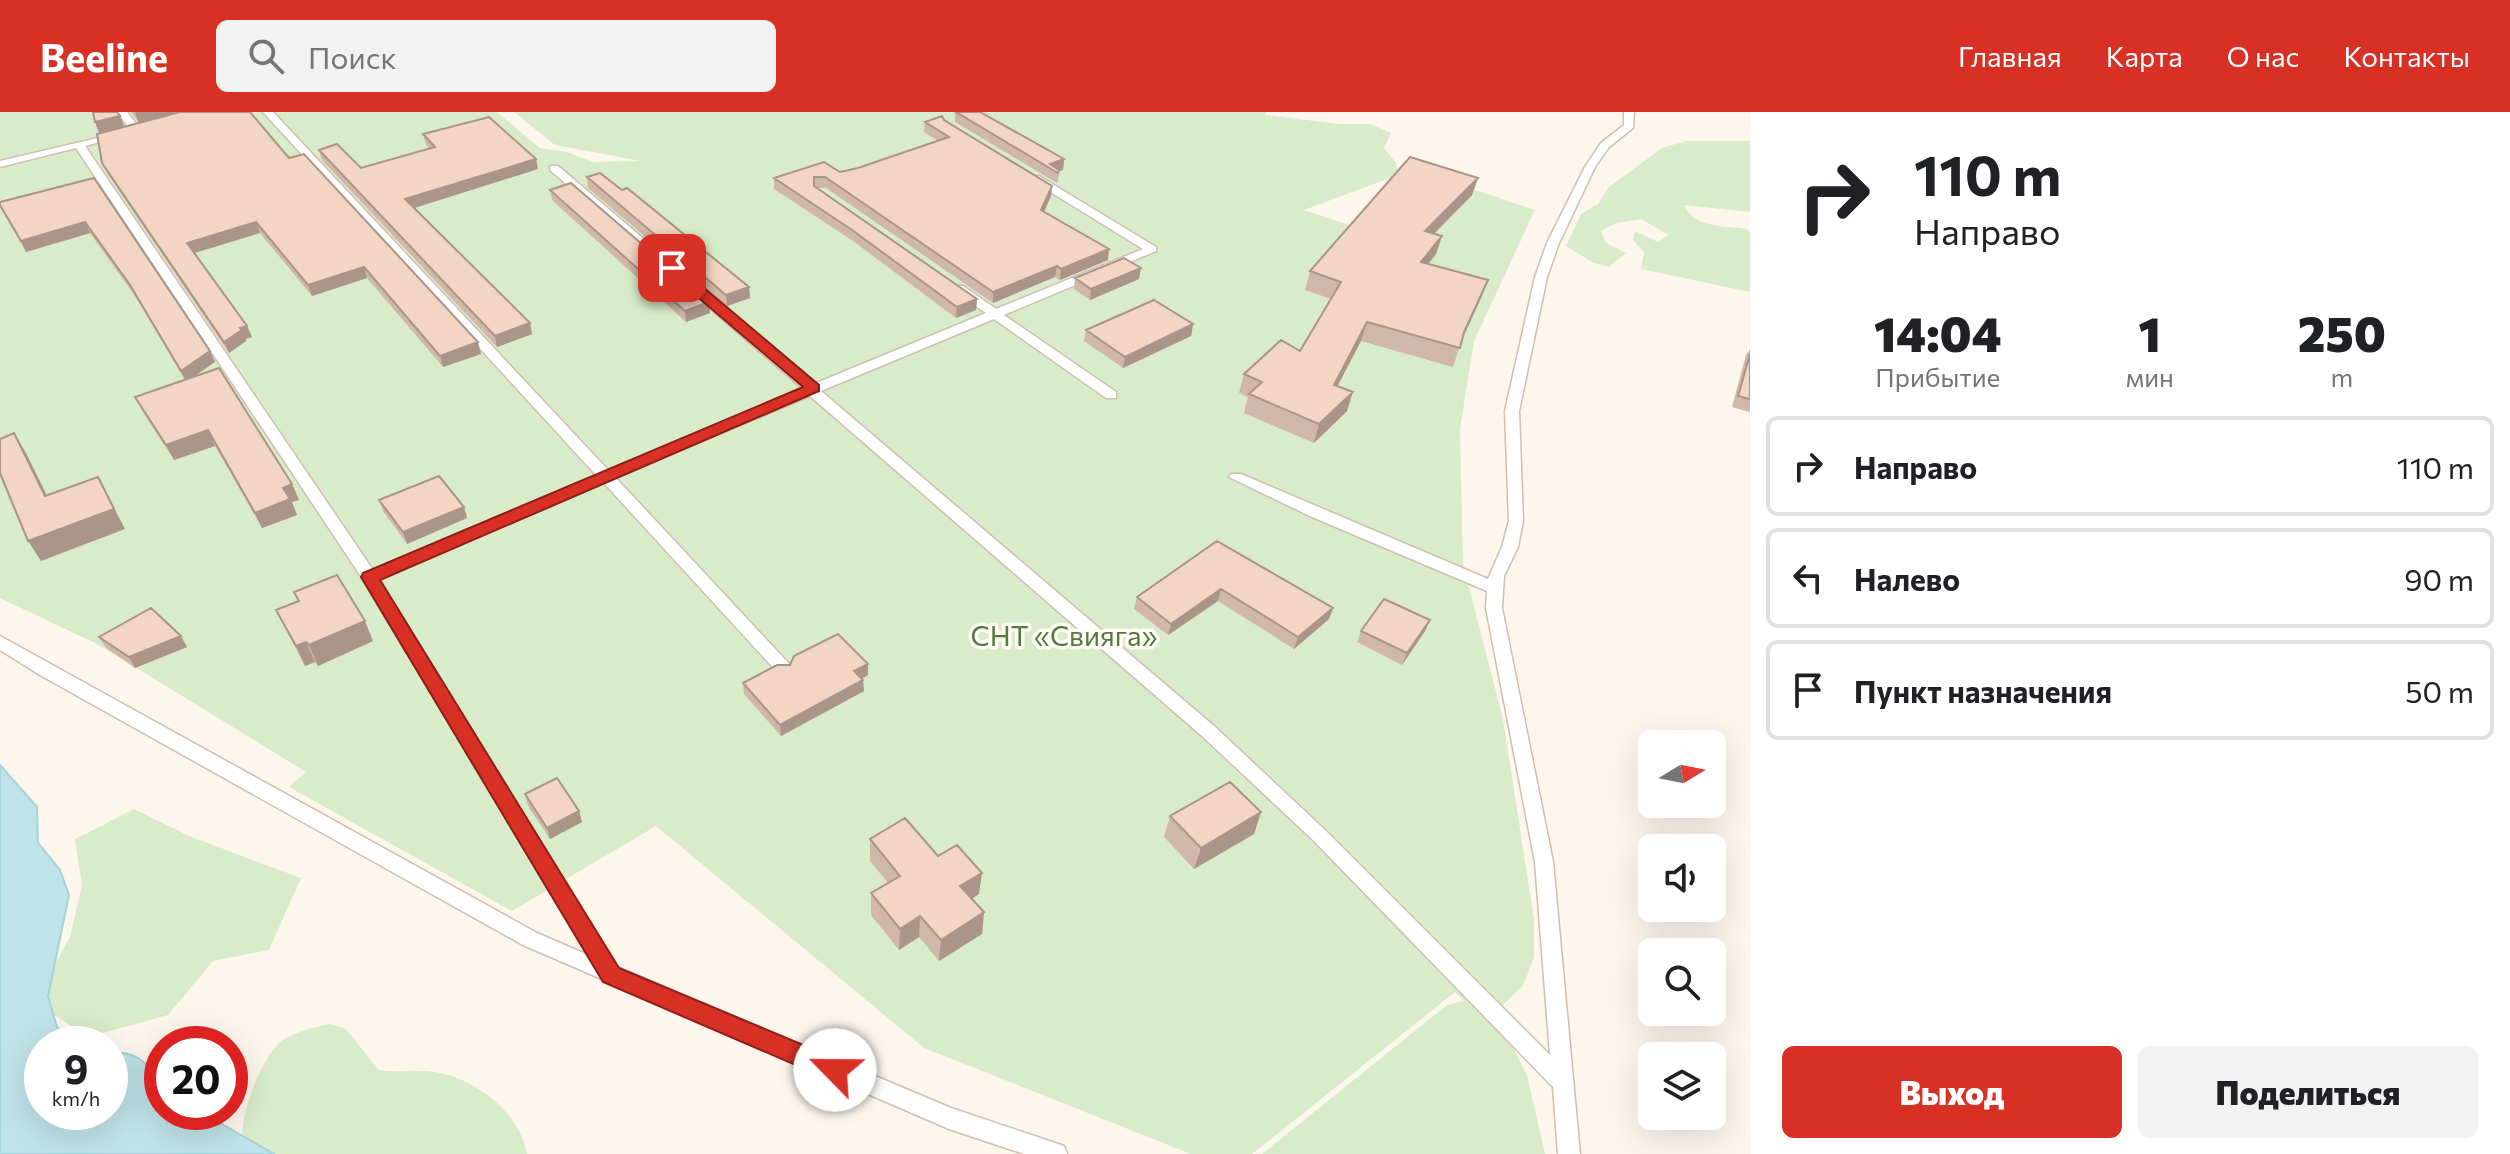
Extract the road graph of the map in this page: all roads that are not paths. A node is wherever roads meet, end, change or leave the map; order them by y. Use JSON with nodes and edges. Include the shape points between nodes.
{"nodes":[{"id":1,"x":122,"y":112,"type":"edge"},
{"id":2,"x":268,"y":112,"type":"edge"},
{"id":3,"x":1629,"y":112,"type":"edge"},
{"id":4,"x":150,"y":127,"type":"edge"},
{"id":5,"x":136,"y":130,"type":"junction"},
{"id":6,"x":79,"y":144,"type":"junction"},
{"id":7,"x":0,"y":164,"type":"edge"},
{"id":8,"x":1017,"y":167,"type":"edge"},
{"id":9,"x":554,"y":168,"type":"dead end"},
{"id":10,"x":944,"y":279,"type":"edge"},
{"id":11,"x":994,"y":313,"type":"junction"},
{"id":12,"x":813,"y":388,"type":"junction"},
{"id":13,"x":1111,"y":395,"type":"dead end"},
{"id":14,"x":605,"y":476,"type":"junction"},
{"id":15,"x":1236,"y":477,"type":"dead end"},
{"id":16,"x":370,"y":577,"type":"junction"},
{"id":17,"x":1494,"y":588,"type":"junction"},
{"id":18,"x":0,"y":642,"type":"edge"},
{"id":19,"x":785,"y":670,"type":"edge"},
{"id":20,"x":611,"y":975,"type":"junction"},
{"id":21,"x":1562,"y":1082,"type":"junction"},
{"id":22,"x":1056,"y":1154,"type":"edge"},
{"id":23,"x":1569,"y":1154,"type":"edge"}],
"edges":[{"from":1,"to":5,"type":"lane"},
{"from":2,"to":14,"type":"lane"},
{"from":3,"to":17,"type":"lane","via":[[1629,126],[1605,145],[1590,167],[1541,277],[1512,411],[1516,521]]},
{"from":4,"to":5,"type":"lane"},
{"from":5,"to":6,"type":"lane"},
{"from":6,"to":7,"type":"lane"},
{"from":6,"to":16,"type":"lane"},
{"from":8,"to":11,"type":"lane","via":[[1152,249]]},
{"from":9,"to":12,"type":"lane"},
{"from":10,"to":11,"type":"lane"},
{"from":11,"to":12,"type":"lane"},
{"from":11,"to":13,"type":"lane"},
{"from":12,"to":14,"type":"lane"},
{"from":12,"to":21,"type":"lane","via":[[1208,731],[1319,835]]},
{"from":14,"to":16,"type":"lane"},
{"from":14,"to":19,"type":"lane"},
{"from":15,"to":17,"type":"lane"},
{"from":16,"to":20,"type":"lane"},
{"from":17,"to":21,"type":"lane","via":[[1544,862]]},
{"from":18,"to":20,"type":"lane","via":[[530,939]]},
{"from":20,"to":22,"type":"lane","via":[[949,1118]]},
{"from":21,"to":23,"type":"lane"}]}
